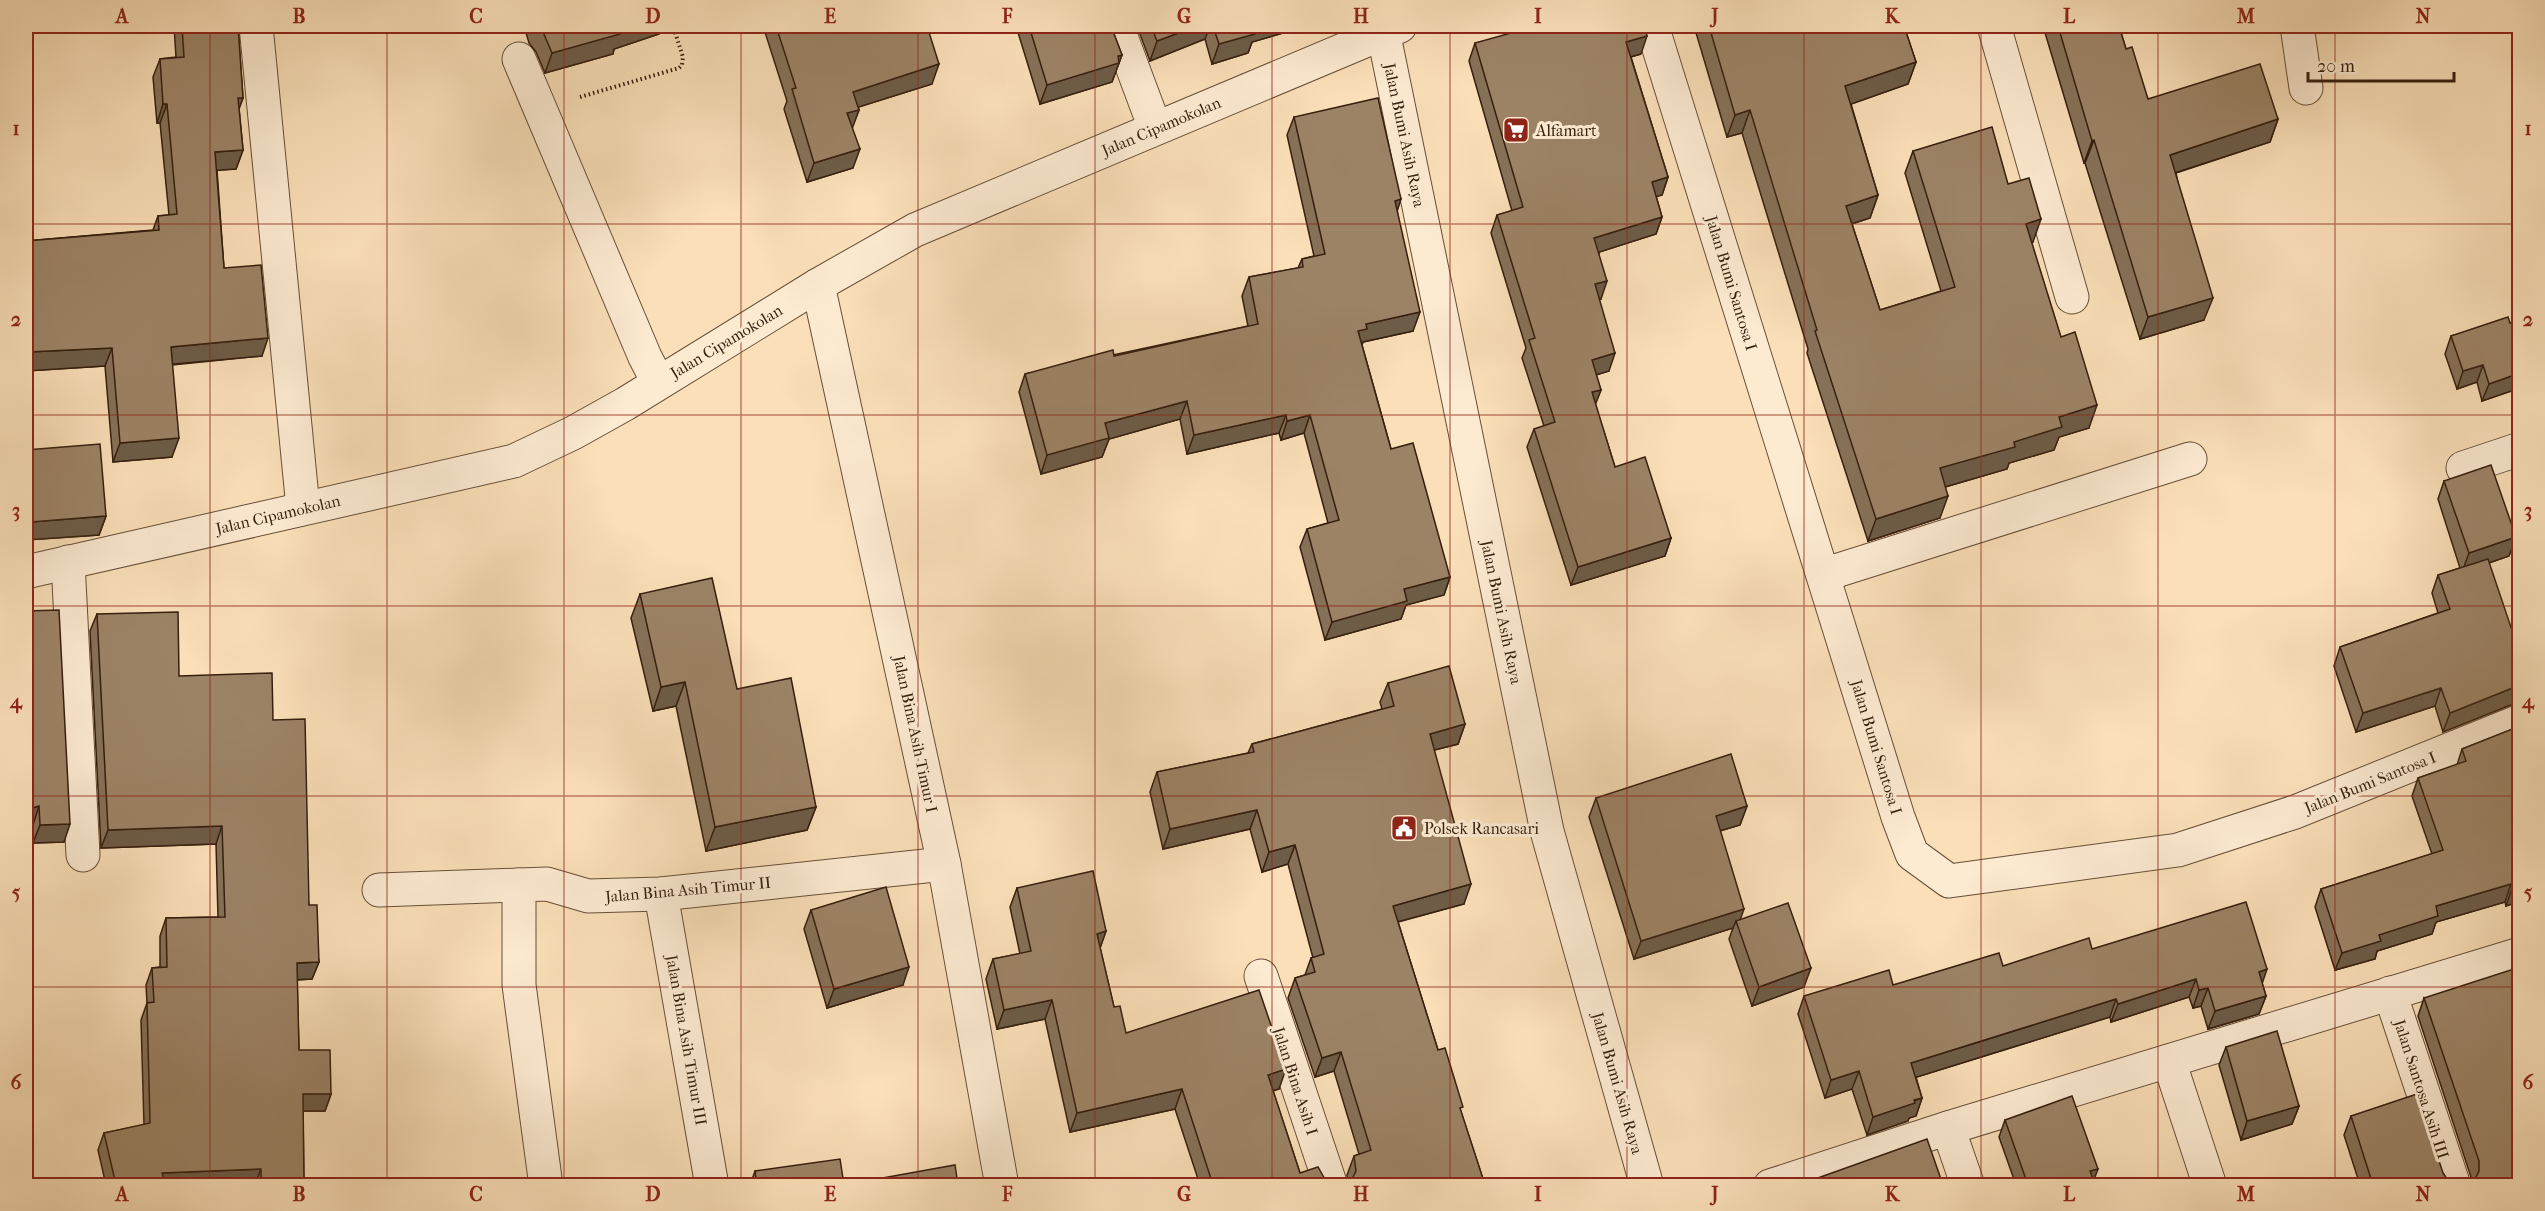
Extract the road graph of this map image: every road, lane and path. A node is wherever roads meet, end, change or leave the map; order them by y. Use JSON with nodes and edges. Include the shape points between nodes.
{"nodes":[{"id":1,"x":256,"y":26,"type":"edge"},
{"id":2,"x":673,"y":26,"type":"edge"},
{"id":3,"x":1117,"y":26,"type":"edge"},
{"id":4,"x":1652,"y":26,"type":"edge"},
{"id":5,"x":1994,"y":26,"type":"edge"},
{"id":6,"x":2297,"y":26,"type":"edge"},
{"id":7,"x":1392,"y":28,"type":"edge"},
{"id":8,"x":519,"y":59,"type":"dead end"},
{"id":9,"x":2306,"y":88,"type":"dead end"},
{"id":10,"x":539,"y":109,"type":"junction"},
{"id":11,"x":1155,"y":128,"type":"junction"},
{"id":12,"x":818,"y":285,"type":"junction"},
{"id":13,"x":2072,"y":297,"type":"dead end"},
{"id":14,"x":658,"y":382,"type":"junction"},
{"id":15,"x":2520,"y":449,"type":"edge"},
{"id":16,"x":2190,"y":459,"type":"dead end"},
{"id":17,"x":2463,"y":468,"type":"dead end"},
{"id":18,"x":303,"y":508,"type":"junction"},
{"id":19,"x":68,"y":562,"type":"junction"},
{"id":20,"x":26,"y":572,"type":"edge"},
{"id":21,"x":1823,"y":575,"type":"junction"},
{"id":22,"x":2520,"y":721,"type":"edge"},
{"id":23,"x":83,"y":855,"type":"dead end"},
{"id":24,"x":944,"y":864,"type":"junction"},
{"id":25,"x":519,"y":885,"type":"junction"},
{"id":26,"x":379,"y":890,"type":"dead end"},
{"id":27,"x":661,"y":894,"type":"junction"},
{"id":28,"x":2520,"y":954,"type":"edge"},
{"id":29,"x":1261,"y":976,"type":"dead end"},
{"id":30,"x":2390,"y":993,"type":"junction"},
{"id":31,"x":2169,"y":1061,"type":"junction"},
{"id":32,"x":1948,"y":1128,"type":"junction"},
{"id":33,"x":546,"y":1185,"type":"edge"},
{"id":34,"x":712,"y":1185,"type":"edge"},
{"id":35,"x":1002,"y":1185,"type":"edge"},
{"id":36,"x":1330,"y":1185,"type":"edge"},
{"id":37,"x":1647,"y":1185,"type":"edge"},
{"id":38,"x":1770,"y":1185,"type":"edge"},
{"id":39,"x":1968,"y":1185,"type":"edge"},
{"id":40,"x":2210,"y":1185,"type":"edge"},
{"id":41,"x":2454,"y":1185,"type":"edge"}],
"edges":[{"from":1,"to":18,"type":"street"},
{"from":2,"to":10,"type":"path","via":[[683,57],[679,68]]},
{"from":3,"to":11,"type":"street"},
{"from":4,"to":21,"type":"street","name":"Jalan Bumi Santosa I"},
{"from":5,"to":13,"type":"street"},
{"from":6,"to":9,"type":"street"},
{"from":7,"to":11,"type":"street","name":"Jalan Cipamokolan"},
{"from":7,"to":37,"type":"street","name":"Jalan Bumi Asih Raya","via":[[1547,831]]},
{"from":8,"to":10,"type":"street"},
{"from":10,"to":14,"type":"street"},
{"from":11,"to":12,"type":"street","name":"Jalan Cipamokolan","via":[[915,230]]},
{"from":12,"to":14,"type":"street","name":"Jalan Cipamokolan"},
{"from":12,"to":24,"type":"street","name":"Jalan Bina Asih Timur I"},
{"from":14,"to":18,"type":"street","name":"Jalan Cipamokolan","via":[[573,433],[514,460]]},
{"from":15,"to":17,"type":"street"},
{"from":16,"to":21,"type":"street"},
{"from":18,"to":19,"type":"street","name":"Jalan Cipamokolan"},
{"from":19,"to":20,"type":"street","name":"Jalan Cipamokolan"},
{"from":19,"to":23,"type":"street"},
{"from":21,"to":22,"type":"street","name":"Jalan Bumi Santosa I","via":[[1912,854],[1949,881],[2178,850],[2295,812]]},
{"from":24,"to":27,"type":"street","name":"Jalan Bina Asih Timur II"},
{"from":24,"to":35,"type":"street","name":"Jalan Bina Asih Timur I"},
{"from":25,"to":26,"type":"street","name":"Jalan Bina Asih Timur II"},
{"from":25,"to":27,"type":"street","name":"Jalan Bina Asih Timur II","via":[[547,884],[588,896]]},
{"from":25,"to":33,"type":"street","via":[[519,985]]},
{"from":27,"to":34,"type":"street","name":"Jalan Bina Asih Timur III"},
{"from":28,"to":30,"type":"street"},
{"from":29,"to":36,"type":"street","name":"Jalan Bina Asih I"},
{"from":30,"to":31,"type":"street"},
{"from":30,"to":41,"type":"street","name":"Jalan Santosa Asih III"},
{"from":31,"to":32,"type":"street"},
{"from":31,"to":40,"type":"street"},
{"from":32,"to":38,"type":"street"},
{"from":32,"to":39,"type":"street"}]}
